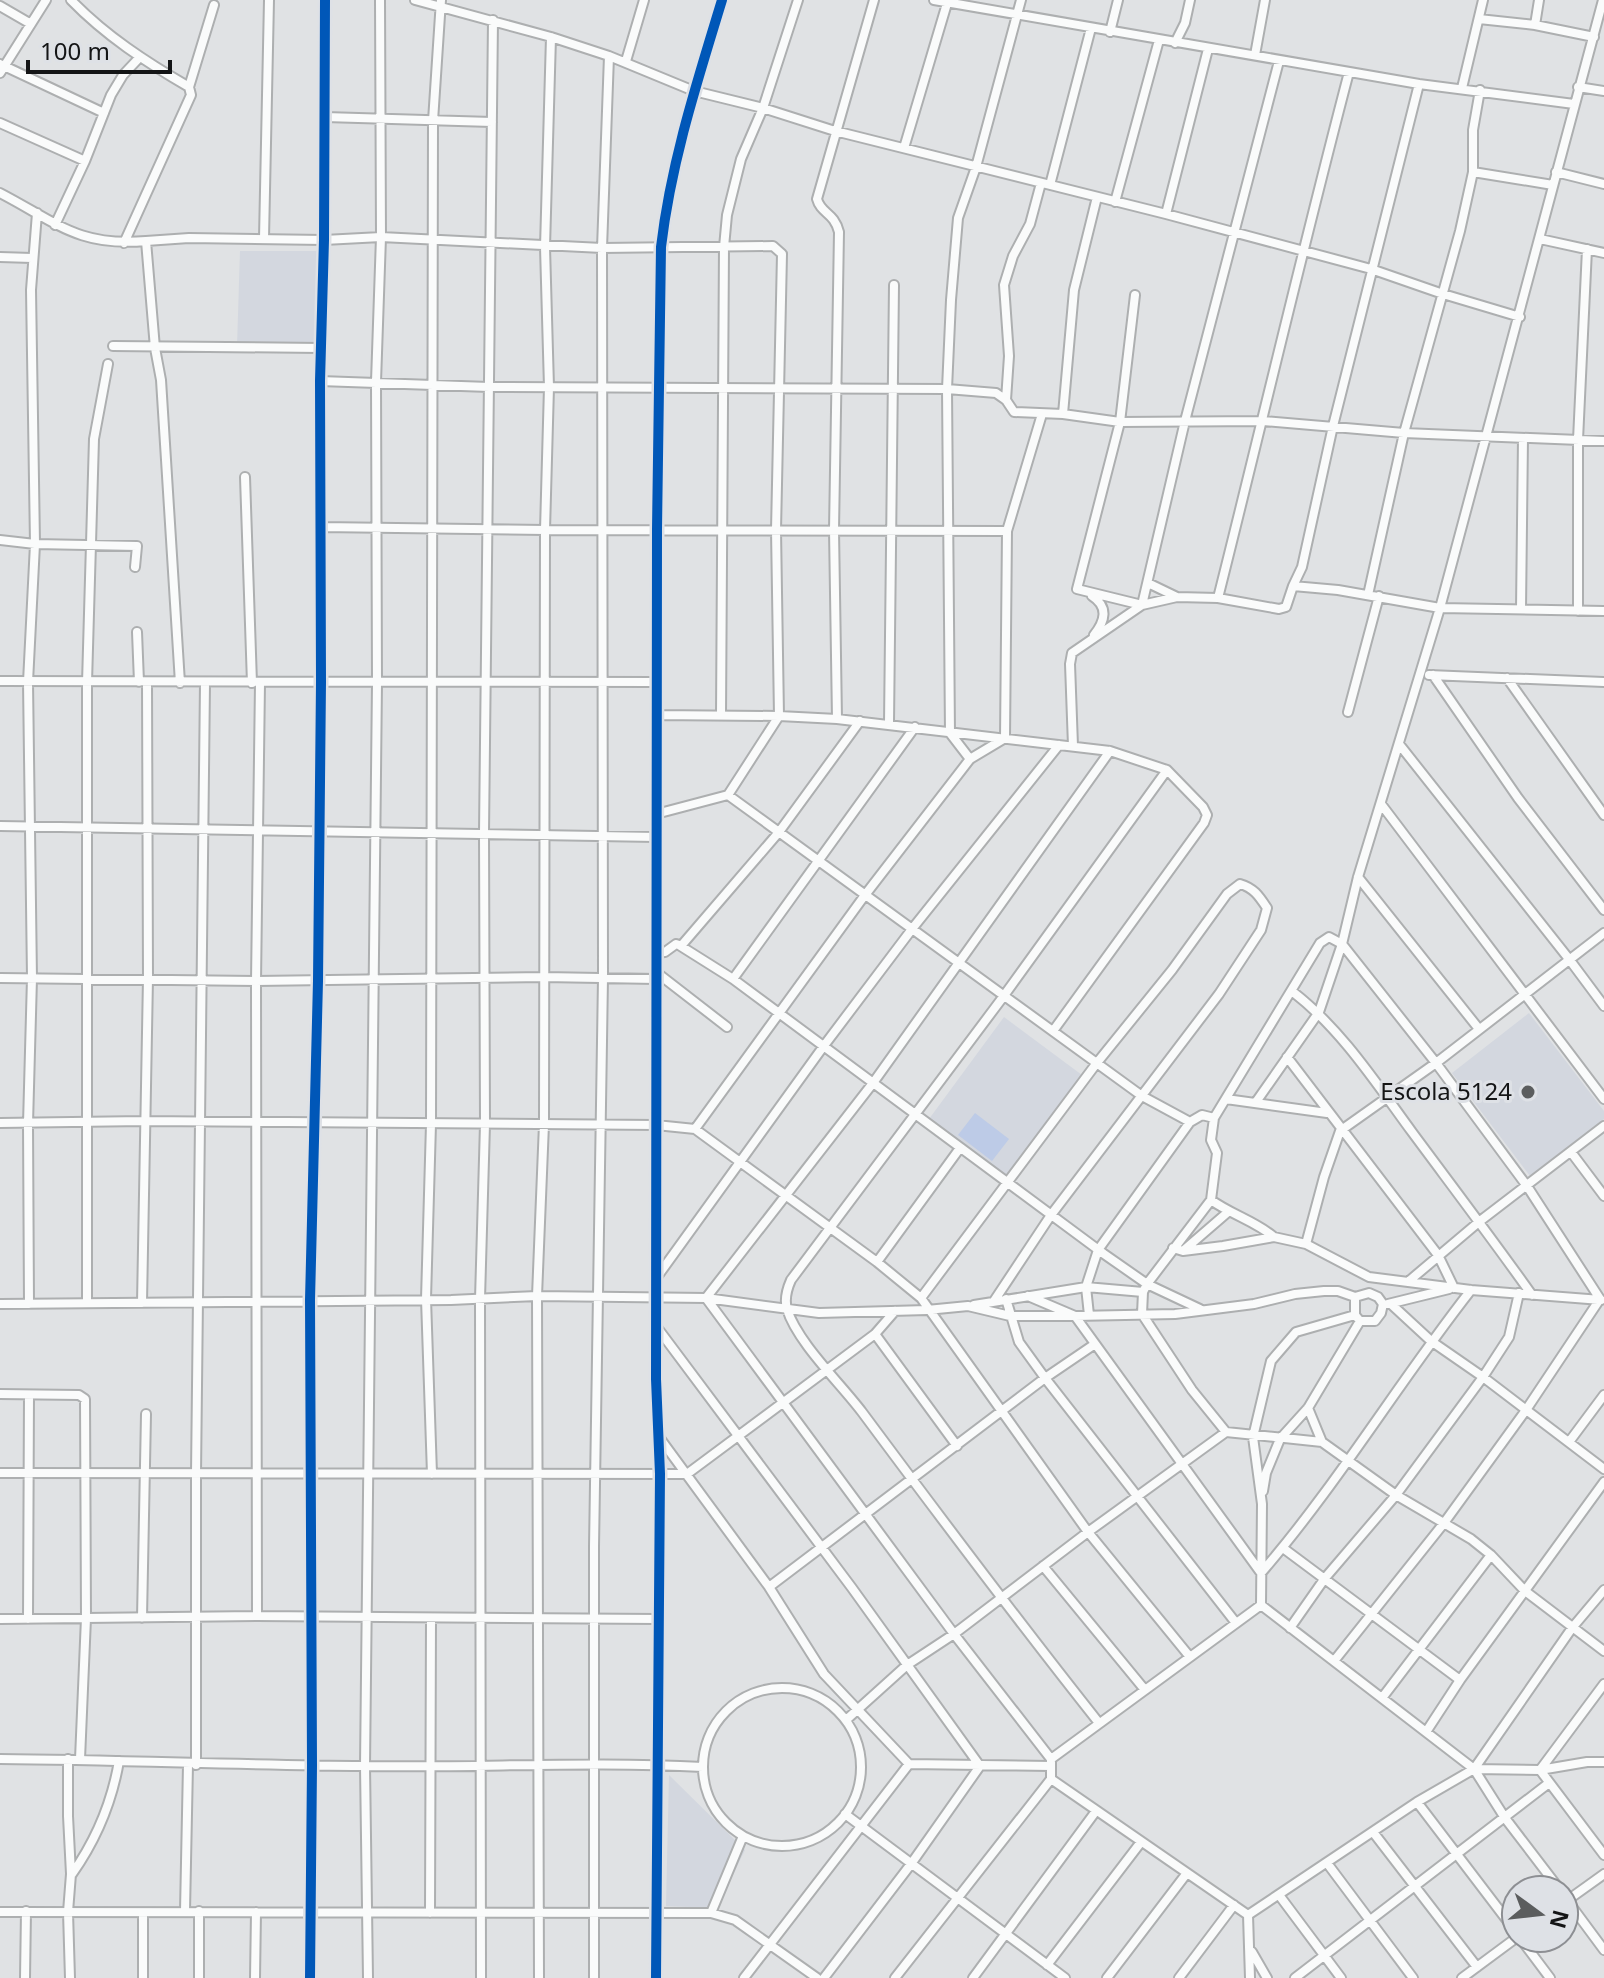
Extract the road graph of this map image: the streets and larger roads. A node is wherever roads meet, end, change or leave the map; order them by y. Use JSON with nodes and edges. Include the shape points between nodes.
{"nodes":[{"id":1,"x":46,"y":0,"type":"edge"},
{"id":2,"x":71,"y":0,"type":"edge"},
{"id":3,"x":269,"y":0,"type":"edge"},
{"id":4,"x":325,"y":0,"type":"edge"},
{"id":5,"x":380,"y":0,"type":"edge"},
{"id":6,"x":415,"y":0,"type":"edge"},
{"id":7,"x":644,"y":0,"type":"edge"},
{"id":8,"x":722,"y":0,"type":"edge"},
{"id":9,"x":798,"y":0,"type":"edge"},
{"id":10,"x":874,"y":0,"type":"edge"},
{"id":11,"x":934,"y":0,"type":"edge"},
{"id":12,"x":993,"y":0,"type":"edge"},
{"id":13,"x":1021,"y":0,"type":"edge"},
{"id":14,"x":1118,"y":0,"type":"edge"},
{"id":15,"x":1190,"y":0,"type":"edge"},
{"id":16,"x":1265,"y":0,"type":"edge"},
{"id":17,"x":1483,"y":0,"type":"edge"},
{"id":18,"x":1539,"y":0,"type":"edge"},
{"id":19,"x":1603,"y":0,"type":"edge"},
{"id":20,"x":947,"y":2,"type":"edge"},
{"id":21,"x":440,"y":3,"type":"edge"},
{"id":22,"x":214,"y":5,"type":"dead end"},
{"id":23,"x":0,"y":6,"type":"edge"},
{"id":24,"x":1001,"y":11,"type":"junction"},
{"id":25,"x":1018,"y":14,"type":"junction"},
{"id":26,"x":1479,"y":19,"type":"junction"},
{"id":27,"x":493,"y":20,"type":"junction"},
{"id":28,"x":31,"y":24,"type":"junction"},
{"id":29,"x":1535,"y":25,"type":"junction"},
{"id":30,"x":1091,"y":28,"type":"junction"},
{"id":31,"x":1110,"y":32,"type":"junction"},
{"id":32,"x":551,"y":37,"type":"junction"},
{"id":33,"x":1594,"y":37,"type":"junction"},
{"id":34,"x":1159,"y":40,"type":"junction"},
{"id":35,"x":1175,"y":43,"type":"junction"},
{"id":36,"x":1208,"y":49,"type":"junction"},
{"id":37,"x":1255,"y":55,"type":"junction"},
{"id":38,"x":609,"y":56,"type":"junction"},
{"id":39,"x":139,"y":58,"type":"junction"},
{"id":40,"x":626,"y":61,"type":"junction"},
{"id":41,"x":1279,"y":61,"type":"junction"},
{"id":42,"x":1,"y":68,"type":"edge"},
{"id":43,"x":1349,"y":72,"type":"junction"},
{"id":44,"x":1419,"y":84,"type":"junction"},
{"id":45,"x":189,"y":87,"type":"junction"},
{"id":46,"x":1578,"y":87,"type":"junction"},
{"id":47,"x":1462,"y":88,"type":"junction"},
{"id":48,"x":1480,"y":90,"type":"junction"},
{"id":49,"x":694,"y":91,"type":"junction"},
{"id":50,"x":1604,"y":91,"type":"edge"},
{"id":51,"x":1574,"y":104,"type":"junction"},
{"id":52,"x":763,"y":108,"type":"junction"},
{"id":53,"x":104,"y":113,"type":"junction"},
{"id":54,"x":325,"y":117,"type":"junction"},
{"id":55,"x":382,"y":121,"type":"junction"},
{"id":56,"x":433,"y":121,"type":"junction"},
{"id":57,"x":492,"y":122,"type":"junction"},
{"id":58,"x":0,"y":123,"type":"edge"},
{"id":59,"x":835,"y":131,"type":"junction"},
{"id":60,"x":904,"y":148,"type":"junction"},
{"id":61,"x":85,"y":161,"type":"junction"},
{"id":62,"x":976,"y":167,"type":"junction"},
{"id":63,"x":1473,"y":172,"type":"junction"},
{"id":64,"x":1556,"y":172,"type":"junction"},
{"id":65,"x":1046,"y":184,"type":"junction"},
{"id":66,"x":1604,"y":184,"type":"edge"},
{"id":67,"x":1553,"y":185,"type":"junction"},
{"id":68,"x":0,"y":193,"type":"edge"},
{"id":69,"x":1097,"y":197,"type":"junction"},
{"id":70,"x":1115,"y":202,"type":"junction"},
{"id":71,"x":37,"y":213,"type":"junction"},
{"id":72,"x":1166,"y":214,"type":"junction"},
{"id":73,"x":55,"y":225,"type":"junction"},
{"id":74,"x":1235,"y":232,"type":"junction"},
{"id":75,"x":381,"y":237,"type":"junction"},
{"id":76,"x":264,"y":238,"type":"junction"},
{"id":77,"x":434,"y":238,"type":"junction"},
{"id":78,"x":1540,"y":239,"type":"junction"},
{"id":79,"x":324,"y":240,"type":"junction"},
{"id":80,"x":146,"y":241,"type":"junction"},
{"id":81,"x":490,"y":242,"type":"junction"},
{"id":82,"x":124,"y":243,"type":"junction"},
{"id":83,"x":545,"y":247,"type":"junction"},
{"id":84,"x":661,"y":247,"type":"junction"},
{"id":85,"x":724,"y":247,"type":"junction"},
{"id":86,"x":602,"y":248,"type":"junction"},
{"id":87,"x":1587,"y":249,"type":"junction"},
{"id":88,"x":1302,"y":251,"type":"junction"},
{"id":89,"x":1604,"y":253,"type":"edge"},
{"id":90,"x":0,"y":257,"type":"edge"},
{"id":91,"x":32,"y":258,"type":"junction"},
{"id":92,"x":1371,"y":269,"type":"junction"},
{"id":93,"x":894,"y":285,"type":"dead end"},
{"id":94,"x":1443,"y":294,"type":"junction"},
{"id":95,"x":1135,"y":295,"type":"dead end"},
{"id":96,"x":1520,"y":317,"type":"junction"},
{"id":97,"x":113,"y":346,"type":"dead end"},
{"id":98,"x":155,"y":348,"type":"junction"},
{"id":99,"x":321,"y":348,"type":"junction"},
{"id":100,"x":108,"y":364,"type":"dead end"},
{"id":101,"x":320,"y":381,"type":"junction"},
{"id":102,"x":376,"y":382,"type":"junction"},
{"id":103,"x":434,"y":384,"type":"junction"},
{"id":104,"x":602,"y":386,"type":"junction"},
{"id":105,"x":489,"y":387,"type":"junction"},
{"id":106,"x":549,"y":387,"type":"junction"},
{"id":107,"x":659,"y":387,"type":"junction"},
{"id":108,"x":724,"y":389,"type":"junction"},
{"id":109,"x":781,"y":389,"type":"junction"},
{"id":110,"x":835,"y":389,"type":"junction"},
{"id":111,"x":894,"y":389,"type":"junction"},
{"id":112,"x":947,"y":389,"type":"junction"},
{"id":113,"x":1006,"y":400,"type":"junction"},
{"id":114,"x":1042,"y":414,"type":"junction"},
{"id":115,"x":1063,"y":414,"type":"junction"},
{"id":116,"x":1185,"y":421,"type":"junction"},
{"id":117,"x":1263,"y":421,"type":"junction"},
{"id":118,"x":1120,"y":422,"type":"junction"},
{"id":119,"x":1333,"y":426,"type":"junction"},
{"id":120,"x":1404,"y":433,"type":"junction"},
{"id":121,"x":1487,"y":437,"type":"junction"},
{"id":122,"x":1523,"y":438,"type":"junction"},
{"id":123,"x":1578,"y":440,"type":"junction"},
{"id":124,"x":1604,"y":441,"type":"edge"},
{"id":125,"x":245,"y":477,"type":"dead end"},
{"id":126,"x":321,"y":527,"type":"junction"},
{"id":127,"x":377,"y":527,"type":"junction"},
{"id":128,"x":432,"y":528,"type":"junction"},
{"id":129,"x":489,"y":529,"type":"junction"},
{"id":130,"x":602,"y":529,"type":"junction"},
{"id":131,"x":657,"y":529,"type":"junction"},
{"id":132,"x":545,"y":530,"type":"junction"},
{"id":133,"x":723,"y":530,"type":"junction"},
{"id":134,"x":776,"y":530,"type":"junction"},
{"id":135,"x":834,"y":530,"type":"junction"},
{"id":136,"x":948,"y":530,"type":"junction"},
{"id":137,"x":891,"y":531,"type":"junction"},
{"id":138,"x":1007,"y":531,"type":"junction"},
{"id":139,"x":0,"y":540,"type":"edge"},
{"id":140,"x":35,"y":544,"type":"junction"},
{"id":141,"x":91,"y":546,"type":"junction"},
{"id":142,"x":135,"y":567,"type":"dead end"},
{"id":143,"x":1148,"y":583,"type":"junction"},
{"id":144,"x":1293,"y":586,"type":"junction"},
{"id":145,"x":1077,"y":589,"type":"junction"},
{"id":146,"x":1368,"y":595,"type":"junction"},
{"id":147,"x":1379,"y":596,"type":"junction"},
{"id":148,"x":1177,"y":597,"type":"junction"},
{"id":149,"x":1218,"y":598,"type":"junction"},
{"id":150,"x":1142,"y":605,"type":"junction"},
{"id":151,"x":1440,"y":608,"type":"junction"},
{"id":152,"x":1521,"y":609,"type":"junction"},
{"id":153,"x":1578,"y":611,"type":"junction"},
{"id":154,"x":1604,"y":611,"type":"edge"},
{"id":155,"x":137,"y":632,"type":"dead end"},
{"id":156,"x":1077,"y":648,"type":"junction"},
{"id":157,"x":1421,"y":674,"type":"junction"},
{"id":158,"x":1433,"y":675,"type":"junction"},
{"id":159,"x":1507,"y":678,"type":"junction"},
{"id":160,"x":0,"y":681,"type":"edge"},
{"id":161,"x":28,"y":682,"type":"junction"},
{"id":162,"x":143,"y":682,"type":"junction"},
{"id":163,"x":321,"y":682,"type":"junction"},
{"id":164,"x":658,"y":682,"type":"junction"},
{"id":165,"x":1604,"y":682,"type":"edge"},
{"id":166,"x":87,"y":683,"type":"junction"},
{"id":167,"x":180,"y":683,"type":"junction"},
{"id":168,"x":205,"y":683,"type":"junction"},
{"id":169,"x":256,"y":683,"type":"junction"},
{"id":170,"x":377,"y":683,"type":"junction"},
{"id":171,"x":433,"y":683,"type":"junction"},
{"id":172,"x":603,"y":683,"type":"junction"},
{"id":173,"x":485,"y":684,"type":"junction"},
{"id":174,"x":545,"y":684,"type":"junction"},
{"id":175,"x":1348,"y":712,"type":"dead end"},
{"id":176,"x":656,"y":715,"type":"junction"},
{"id":177,"x":721,"y":715,"type":"junction"},
{"id":178,"x":779,"y":716,"type":"junction"},
{"id":179,"x":837,"y":719,"type":"junction"},
{"id":180,"x":860,"y":721,"type":"junction"},
{"id":181,"x":889,"y":724,"type":"junction"},
{"id":182,"x":915,"y":727,"type":"junction"},
{"id":183,"x":950,"y":733,"type":"junction"},
{"id":184,"x":1005,"y":738,"type":"junction"},
{"id":185,"x":1399,"y":744,"type":"junction"},
{"id":186,"x":1059,"y":745,"type":"junction"},
{"id":187,"x":1073,"y":746,"type":"junction"},
{"id":188,"x":1110,"y":751,"type":"junction"},
{"id":189,"x":970,"y":759,"type":"junction"},
{"id":190,"x":1167,"y":770,"type":"junction"},
{"id":191,"x":728,"y":795,"type":"junction"},
{"id":192,"x":1381,"y":804,"type":"junction"},
{"id":193,"x":656,"y":814,"type":"junction"},
{"id":194,"x":1604,"y":815,"type":"edge"},
{"id":195,"x":0,"y":826,"type":"edge"},
{"id":196,"x":29,"y":826,"type":"junction"},
{"id":197,"x":85,"y":828,"type":"junction"},
{"id":198,"x":202,"y":828,"type":"junction"},
{"id":199,"x":147,"y":829,"type":"junction"},
{"id":200,"x":260,"y":829,"type":"junction"},
{"id":201,"x":319,"y":831,"type":"junction"},
{"id":202,"x":374,"y":832,"type":"junction"},
{"id":203,"x":779,"y":832,"type":"junction"},
{"id":204,"x":430,"y":833,"type":"junction"},
{"id":205,"x":484,"y":833,"type":"junction"},
{"id":206,"x":545,"y":835,"type":"junction"},
{"id":207,"x":602,"y":835,"type":"junction"},
{"id":208,"x":656,"y":837,"type":"junction"},
{"id":209,"x":817,"y":860,"type":"junction"},
{"id":210,"x":1358,"y":877,"type":"junction"},
{"id":211,"x":865,"y":895,"type":"junction"},
{"id":212,"x":1604,"y":910,"type":"edge"},
{"id":213,"x":912,"y":929,"type":"junction"},
{"id":214,"x":1604,"y":933,"type":"edge"},
{"id":215,"x":1342,"y":944,"type":"junction"},
{"id":216,"x":681,"y":946,"type":"junction"},
{"id":217,"x":656,"y":953,"type":"junction"},
{"id":218,"x":1569,"y":959,"type":"junction"},
{"id":219,"x":959,"y":964,"type":"junction"},
{"id":220,"x":656,"y":976,"type":"junction"},
{"id":221,"x":544,"y":977,"type":"junction"},
{"id":222,"x":0,"y":978,"type":"edge"},
{"id":223,"x":32,"y":978,"type":"junction"},
{"id":224,"x":87,"y":978,"type":"junction"},
{"id":225,"x":148,"y":978,"type":"junction"},
{"id":226,"x":603,"y":978,"type":"junction"},
{"id":227,"x":485,"y":979,"type":"junction"},
{"id":228,"x":733,"y":979,"type":"junction"},
{"id":229,"x":202,"y":980,"type":"junction"},
{"id":230,"x":256,"y":981,"type":"junction"},
{"id":231,"x":318,"y":981,"type":"junction"},
{"id":232,"x":374,"y":981,"type":"junction"},
{"id":233,"x":431,"y":981,"type":"junction"},
{"id":234,"x":1293,"y":992,"type":"junction"},
{"id":235,"x":1524,"y":995,"type":"junction"},
{"id":236,"x":1003,"y":997,"type":"junction"},
{"id":237,"x":1604,"y":1006,"type":"edge"},
{"id":238,"x":1319,"y":1012,"type":"junction"},
{"id":239,"x":779,"y":1014,"type":"junction"},
{"id":240,"x":727,"y":1027,"type":"dead end"},
{"id":241,"x":1479,"y":1029,"type":"junction"},
{"id":242,"x":1053,"y":1031,"type":"junction"},
{"id":243,"x":823,"y":1047,"type":"junction"},
{"id":244,"x":1287,"y":1057,"type":"junction"},
{"id":245,"x":1436,"y":1063,"type":"junction"},
{"id":246,"x":1096,"y":1064,"type":"junction"},
{"id":247,"x":873,"y":1083,"type":"junction"},
{"id":248,"x":1142,"y":1096,"type":"junction"},
{"id":249,"x":1387,"y":1098,"type":"junction"},
{"id":250,"x":1226,"y":1099,"type":"junction"},
{"id":251,"x":1604,"y":1099,"type":"edge"},
{"id":252,"x":1256,"y":1102,"type":"junction"},
{"id":253,"x":1328,"y":1114,"type":"junction"},
{"id":254,"x":916,"y":1115,"type":"junction"},
{"id":255,"x":1214,"y":1118,"type":"junction"},
{"id":256,"x":86,"y":1121,"type":"junction"},
{"id":257,"x":144,"y":1121,"type":"junction"},
{"id":258,"x":202,"y":1121,"type":"junction"},
{"id":259,"x":313,"y":1122,"type":"junction"},
{"id":260,"x":1190,"y":1122,"type":"junction"},
{"id":261,"x":0,"y":1123,"type":"edge"},
{"id":262,"x":257,"y":1123,"type":"junction"},
{"id":263,"x":373,"y":1123,"type":"junction"},
{"id":264,"x":28,"y":1124,"type":"junction"},
{"id":265,"x":431,"y":1124,"type":"junction"},
{"id":266,"x":485,"y":1124,"type":"junction"},
{"id":267,"x":544,"y":1124,"type":"junction"},
{"id":268,"x":602,"y":1125,"type":"junction"},
{"id":269,"x":656,"y":1125,"type":"junction"},
{"id":270,"x":1604,"y":1126,"type":"edge"},
{"id":271,"x":695,"y":1129,"type":"junction"},
{"id":272,"x":1340,"y":1131,"type":"junction"},
{"id":273,"x":960,"y":1148,"type":"junction"},
{"id":274,"x":1571,"y":1152,"type":"junction"},
{"id":275,"x":741,"y":1162,"type":"junction"},
{"id":276,"x":1008,"y":1183,"type":"junction"},
{"id":277,"x":1527,"y":1186,"type":"junction"},
{"id":278,"x":787,"y":1195,"type":"junction"},
{"id":279,"x":1604,"y":1196,"type":"edge"},
{"id":280,"x":1211,"y":1200,"type":"junction"},
{"id":281,"x":1228,"y":1212,"type":"junction"},
{"id":282,"x":1051,"y":1215,"type":"junction"},
{"id":283,"x":1480,"y":1221,"type":"junction"},
{"id":284,"x":831,"y":1229,"type":"junction"},
{"id":285,"x":1274,"y":1237,"type":"junction"},
{"id":286,"x":1306,"y":1244,"type":"junction"},
{"id":287,"x":1173,"y":1248,"type":"junction"},
{"id":288,"x":1098,"y":1250,"type":"junction"},
{"id":289,"x":1183,"y":1251,"type":"junction"},
{"id":290,"x":1438,"y":1255,"type":"junction"},
{"id":291,"x":877,"y":1262,"type":"junction"},
{"id":292,"x":656,"y":1278,"type":"junction"},
{"id":293,"x":1409,"y":1281,"type":"junction"},
{"id":294,"x":1086,"y":1287,"type":"junction"},
{"id":295,"x":1145,"y":1288,"type":"junction"},
{"id":296,"x":1454,"y":1288,"type":"junction"},
{"id":297,"x":1471,"y":1290,"type":"junction"},
{"id":298,"x":1519,"y":1293,"type":"junction"},
{"id":299,"x":1532,"y":1295,"type":"junction"},
{"id":300,"x":537,"y":1296,"type":"junction"},
{"id":301,"x":1028,"y":1296,"type":"junction"},
{"id":302,"x":598,"y":1297,"type":"junction"},
{"id":303,"x":1355,"y":1297,"type":"junction"},
{"id":304,"x":656,"y":1298,"type":"junction"},
{"id":305,"x":706,"y":1298,"type":"junction"},
{"id":306,"x":921,"y":1298,"type":"junction"},
{"id":307,"x":370,"y":1299,"type":"junction"},
{"id":308,"x":426,"y":1299,"type":"junction"},
{"id":309,"x":480,"y":1299,"type":"junction"},
{"id":310,"x":1006,"y":1299,"type":"junction"},
{"id":311,"x":310,"y":1300,"type":"junction"},
{"id":312,"x":1602,"y":1300,"type":"edge"},
{"id":313,"x":994,"y":1301,"type":"junction"},
{"id":314,"x":198,"y":1302,"type":"junction"},
{"id":315,"x":256,"y":1302,"type":"junction"},
{"id":316,"x":87,"y":1303,"type":"junction"},
{"id":317,"x":142,"y":1303,"type":"junction"},
{"id":318,"x":0,"y":1304,"type":"edge"},
{"id":319,"x":29,"y":1304,"type":"junction"},
{"id":320,"x":1387,"y":1304,"type":"junction"},
{"id":321,"x":968,"y":1306,"type":"junction"},
{"id":322,"x":786,"y":1308,"type":"junction"},
{"id":323,"x":927,"y":1310,"type":"junction"},
{"id":324,"x":1201,"y":1310,"type":"junction"},
{"id":325,"x":895,"y":1311,"type":"junction"},
{"id":326,"x":1142,"y":1314,"type":"junction"},
{"id":327,"x":1089,"y":1315,"type":"junction"},
{"id":328,"x":1010,"y":1316,"type":"junction"},
{"id":329,"x":1075,"y":1316,"type":"junction"},
{"id":330,"x":1358,"y":1318,"type":"junction"},
{"id":331,"x":656,"y":1326,"type":"junction"},
{"id":332,"x":875,"y":1334,"type":"junction"},
{"id":333,"x":1431,"y":1341,"type":"junction"},
{"id":334,"x":1095,"y":1344,"type":"junction"},
{"id":335,"x":828,"y":1371,"type":"junction"},
{"id":336,"x":1483,"y":1377,"type":"junction"},
{"id":337,"x":1045,"y":1378,"type":"junction"},
{"id":338,"x":0,"y":1394,"type":"edge"},
{"id":339,"x":29,"y":1395,"type":"junction"},
{"id":340,"x":1604,"y":1395,"type":"edge"},
{"id":341,"x":783,"y":1404,"type":"junction"},
{"id":342,"x":1308,"y":1408,"type":"junction"},
{"id":343,"x":1526,"y":1410,"type":"junction"},
{"id":344,"x":1002,"y":1412,"type":"junction"},
{"id":345,"x":146,"y":1414,"type":"dead end"},
{"id":346,"x":1226,"y":1432,"type":"junction"},
{"id":347,"x":659,"y":1436,"type":"junction"},
{"id":348,"x":738,"y":1437,"type":"junction"},
{"id":349,"x":1253,"y":1437,"type":"junction"},
{"id":350,"x":1280,"y":1439,"type":"junction"},
{"id":351,"x":1322,"y":1442,"type":"junction"},
{"id":352,"x":1569,"y":1442,"type":"junction"},
{"id":353,"x":957,"y":1446,"type":"junction"},
{"id":354,"x":1348,"y":1461,"type":"junction"},
{"id":355,"x":1183,"y":1465,"type":"junction"},
{"id":356,"x":1604,"y":1469,"type":"edge"},
{"id":357,"x":0,"y":1473,"type":"edge"},
{"id":358,"x":29,"y":1473,"type":"junction"},
{"id":359,"x":595,"y":1473,"type":"junction"},
{"id":360,"x":86,"y":1474,"type":"junction"},
{"id":361,"x":143,"y":1474,"type":"junction"},
{"id":362,"x":196,"y":1474,"type":"junction"},
{"id":363,"x":255,"y":1474,"type":"junction"},
{"id":364,"x":312,"y":1474,"type":"junction"},
{"id":365,"x":368,"y":1474,"type":"junction"},
{"id":366,"x":432,"y":1474,"type":"junction"},
{"id":367,"x":482,"y":1474,"type":"junction"},
{"id":368,"x":539,"y":1474,"type":"junction"},
{"id":369,"x":660,"y":1474,"type":"junction"},
{"id":370,"x":687,"y":1474,"type":"junction"},
{"id":371,"x":912,"y":1480,"type":"junction"},
{"id":372,"x":1604,"y":1482,"type":"edge"},
{"id":373,"x":1396,"y":1495,"type":"junction"},
{"id":374,"x":1136,"y":1497,"type":"junction"},
{"id":375,"x":1262,"y":1504,"type":"junction"},
{"id":376,"x":865,"y":1516,"type":"junction"},
{"id":377,"x":1444,"y":1523,"type":"junction"},
{"id":378,"x":1088,"y":1532,"type":"junction"},
{"id":379,"x":822,"y":1548,"type":"junction"},
{"id":380,"x":1283,"y":1548,"type":"junction"},
{"id":381,"x":1491,"y":1555,"type":"junction"},
{"id":382,"x":1043,"y":1566,"type":"junction"},
{"id":383,"x":1261,"y":1573,"type":"junction"},
{"id":384,"x":1325,"y":1578,"type":"junction"},
{"id":385,"x":769,"y":1587,"type":"junction"},
{"id":386,"x":1604,"y":1590,"type":"edge"},
{"id":387,"x":1525,"y":1591,"type":"junction"},
{"id":388,"x":1001,"y":1599,"type":"junction"},
{"id":389,"x":1261,"y":1605,"type":"junction"},
{"id":390,"x":1371,"y":1613,"type":"junction"},
{"id":391,"x":257,"y":1616,"type":"junction"},
{"id":392,"x":311,"y":1617,"type":"junction"},
{"id":393,"x":595,"y":1617,"type":"junction"},
{"id":394,"x":86,"y":1618,"type":"junction"},
{"id":395,"x":142,"y":1618,"type":"junction"},
{"id":396,"x":197,"y":1618,"type":"junction"},
{"id":397,"x":368,"y":1618,"type":"junction"},
{"id":398,"x":539,"y":1618,"type":"junction"},
{"id":399,"x":0,"y":1619,"type":"edge"},
{"id":400,"x":28,"y":1619,"type":"junction"},
{"id":401,"x":431,"y":1619,"type":"junction"},
{"id":402,"x":482,"y":1619,"type":"junction"},
{"id":403,"x":658,"y":1619,"type":"junction"},
{"id":404,"x":1236,"y":1623,"type":"junction"},
{"id":405,"x":1290,"y":1628,"type":"junction"},
{"id":406,"x":1572,"y":1628,"type":"junction"},
{"id":407,"x":954,"y":1634,"type":"junction"},
{"id":408,"x":1418,"y":1648,"type":"junction"},
{"id":409,"x":1604,"y":1651,"type":"edge"},
{"id":410,"x":1190,"y":1657,"type":"junction"},
{"id":411,"x":1334,"y":1661,"type":"junction"},
{"id":412,"x":907,"y":1665,"type":"junction"},
{"id":413,"x":1460,"y":1680,"type":"junction"},
{"id":414,"x":1604,"y":1684,"type":"edge"},
{"id":415,"x":1145,"y":1690,"type":"junction"},
{"id":416,"x":1382,"y":1698,"type":"junction"},
{"id":417,"x":856,"y":1710,"type":"junction"},
{"id":418,"x":846,"y":1720,"type":"junction"},
{"id":419,"x":1099,"y":1723,"type":"junction"},
{"id":420,"x":1426,"y":1732,"type":"junction"},
{"id":421,"x":0,"y":1759,"type":"edge"},
{"id":422,"x":68,"y":1759,"type":"junction"},
{"id":423,"x":80,"y":1759,"type":"junction"},
{"id":424,"x":119,"y":1761,"type":"junction"},
{"id":425,"x":1604,"y":1762,"type":"edge"},
{"id":426,"x":1051,"y":1763,"type":"junction"},
{"id":427,"x":480,"y":1764,"type":"junction"},
{"id":428,"x":539,"y":1764,"type":"junction"},
{"id":429,"x":594,"y":1764,"type":"junction"},
{"id":430,"x":909,"y":1764,"type":"junction"},
{"id":431,"x":192,"y":1765,"type":"junction"},
{"id":432,"x":312,"y":1765,"type":"junction"},
{"id":433,"x":430,"y":1765,"type":"junction"},
{"id":434,"x":656,"y":1765,"type":"junction"},
{"id":435,"x":365,"y":1766,"type":"junction"},
{"id":436,"x":980,"y":1766,"type":"junction"},
{"id":437,"x":703,"y":1767,"type":"junction"},
{"id":438,"x":1474,"y":1769,"type":"junction"},
{"id":439,"x":1540,"y":1770,"type":"junction"},
{"id":440,"x":1051,"y":1779,"type":"junction"},
{"id":441,"x":1549,"y":1783,"type":"junction"},
{"id":442,"x":1417,"y":1802,"type":"junction"},
{"id":443,"x":1096,"y":1811,"type":"junction"},
{"id":444,"x":845,"y":1814,"type":"junction"},
{"id":445,"x":1505,"y":1818,"type":"junction"},
{"id":446,"x":861,"y":1827,"type":"junction"},
{"id":447,"x":1373,"y":1832,"type":"junction"},
{"id":448,"x":743,"y":1836,"type":"junction"},
{"id":449,"x":1141,"y":1842,"type":"junction"},
{"id":450,"x":1456,"y":1853,"type":"junction"},
{"id":451,"x":1604,"y":1855,"type":"edge"},
{"id":452,"x":1327,"y":1863,"type":"junction"},
{"id":453,"x":911,"y":1864,"type":"junction"},
{"id":454,"x":1187,"y":1873,"type":"junction"},
{"id":455,"x":71,"y":1874,"type":"junction"},
{"id":456,"x":1548,"y":1874,"type":"edge"},
{"id":457,"x":1604,"y":1874,"type":"edge"},
{"id":458,"x":1412,"y":1886,"type":"junction"},
{"id":459,"x":1580,"y":1890,"type":"edge"},
{"id":460,"x":1279,"y":1895,"type":"junction"},
{"id":461,"x":957,"y":1897,"type":"junction"},
{"id":462,"x":1234,"y":1905,"type":"junction"},
{"id":463,"x":26,"y":1911,"type":"junction"},
{"id":464,"x":185,"y":1911,"type":"junction"},
{"id":465,"x":199,"y":1911,"type":"junction"},
{"id":466,"x":0,"y":1912,"type":"edge"},
{"id":467,"x":68,"y":1912,"type":"junction"},
{"id":468,"x":256,"y":1912,"type":"junction"},
{"id":469,"x":1500,"y":1912,"type":"edge"},
{"id":470,"x":143,"y":1913,"type":"junction"},
{"id":471,"x":312,"y":1913,"type":"junction"},
{"id":472,"x":430,"y":1913,"type":"junction"},
{"id":473,"x":479,"y":1913,"type":"junction"},
{"id":474,"x":539,"y":1913,"type":"junction"},
{"id":475,"x":594,"y":1913,"type":"junction"},
{"id":476,"x":656,"y":1913,"type":"junction"},
{"id":477,"x":711,"y":1913,"type":"junction"},
{"id":478,"x":367,"y":1914,"type":"junction"},
{"id":479,"x":1248,"y":1915,"type":"junction"},
{"id":480,"x":1370,"y":1919,"type":"junction"},
{"id":481,"x":1580,"y":1919,"type":"edge"},
{"id":482,"x":1005,"y":1934,"type":"junction"},
{"id":483,"x":771,"y":1943,"type":"junction"},
{"id":484,"x":1500,"y":1950,"type":"edge"},
{"id":485,"x":1604,"y":1950,"type":"edge"},
{"id":486,"x":1251,"y":1951,"type":"junction"},
{"id":487,"x":1532,"y":1954,"type":"edge"},
{"id":488,"x":1324,"y":1956,"type":"junction"},
{"id":489,"x":1047,"y":1965,"type":"junction"},
{"id":490,"x":1477,"y":1967,"type":"junction"},
{"id":491,"x":25,"y":1978,"type":"edge"},
{"id":492,"x":70,"y":1978,"type":"edge"},
{"id":493,"x":143,"y":1978,"type":"edge"},
{"id":494,"x":199,"y":1978,"type":"edge"},
{"id":495,"x":255,"y":1978,"type":"edge"},
{"id":496,"x":310,"y":1978,"type":"edge"},
{"id":497,"x":368,"y":1978,"type":"edge"},
{"id":498,"x":481,"y":1978,"type":"edge"},
{"id":499,"x":539,"y":1978,"type":"edge"},
{"id":500,"x":594,"y":1978,"type":"edge"},
{"id":501,"x":656,"y":1978,"type":"edge"},
{"id":502,"x":744,"y":1978,"type":"edge"},
{"id":503,"x":817,"y":1978,"type":"edge"},
{"id":504,"x":824,"y":1978,"type":"edge"},
{"id":505,"x":895,"y":1978,"type":"edge"},
{"id":506,"x":973,"y":1978,"type":"edge"},
{"id":507,"x":1065,"y":1978,"type":"edge"},
{"id":508,"x":1107,"y":1978,"type":"edge"},
{"id":509,"x":1179,"y":1978,"type":"edge"},
{"id":510,"x":1250,"y":1978,"type":"edge"},
{"id":511,"x":1267,"y":1978,"type":"edge"},
{"id":512,"x":1295,"y":1978,"type":"edge"},
{"id":513,"x":1341,"y":1978,"type":"edge"},
{"id":514,"x":1413,"y":1978,"type":"edge"},
{"id":515,"x":1462,"y":1978,"type":"edge"},
{"id":516,"x":1550,"y":1978,"type":"edge"}],
"edges":[{"from":1,"to":28,"type":"street"},
{"from":2,"to":39,"type":"street"},
{"from":3,"to":76,"type":"street"},
{"from":4,"to":54,"type":"street"},
{"from":5,"to":55,"type":"street"},
{"from":6,"to":21,"type":"street"},
{"from":7,"to":40,"type":"street"},
{"from":8,"to":49,"type":"street"},
{"from":9,"to":52,"type":"street"},
{"from":10,"to":59,"type":"street"},
{"from":11,"to":20,"type":"street"},
{"from":12,"to":24,"type":"street"},
{"from":13,"to":25,"type":"street"},
{"from":14,"to":31,"type":"street"},
{"from":15,"to":35,"type":"street"},
{"from":16,"to":37,"type":"street"},
{"from":17,"to":26,"type":"street"},
{"from":18,"to":29,"type":"street"},
{"from":19,"to":33,"type":"street"},
{"from":20,"to":24,"type":"street"},
{"from":20,"to":60,"type":"street"},
{"from":21,"to":27,"type":"street"},
{"from":21,"to":56,"type":"street"},
{"from":22,"to":45,"type":"street"},
{"from":23,"to":28,"type":"street"},
{"from":24,"to":25,"type":"street"},
{"from":25,"to":30,"type":"street"},
{"from":25,"to":62,"type":"street"},
{"from":26,"to":29,"type":"street"},
{"from":26,"to":47,"type":"street"},
{"from":27,"to":32,"type":"street"},
{"from":27,"to":57,"type":"street"},
{"from":28,"to":42,"type":"street"},
{"from":29,"to":33,"type":"street"},
{"from":30,"to":31,"type":"street"},
{"from":30,"to":65,"type":"street"},
{"from":31,"to":34,"type":"street"},
{"from":32,"to":38,"type":"street"},
{"from":32,"to":83,"type":"street"},
{"from":33,"to":46,"type":"street"},
{"from":34,"to":35,"type":"street"},
{"from":34,"to":70,"type":"street"},
{"from":35,"to":36,"type":"street"},
{"from":36,"to":37,"type":"street"},
{"from":36,"to":72,"type":"street"},
{"from":37,"to":41,"type":"street"},
{"from":38,"to":40,"type":"street"},
{"from":38,"to":86,"type":"street"},
{"from":39,"to":45,"type":"street"},
{"from":39,"to":53,"type":"street","via":[[116,85]]},
{"from":40,"to":49,"type":"street"},
{"from":41,"to":43,"type":"street"},
{"from":41,"to":74,"type":"street"},
{"from":42,"to":53,"type":"street"},
{"from":43,"to":44,"type":"street"},
{"from":43,"to":88,"type":"street"},
{"from":44,"to":47,"type":"street"},
{"from":44,"to":92,"type":"street"},
{"from":45,"to":82,"type":"street","via":[[189,103]]},
{"from":46,"to":50,"type":"street"},
{"from":46,"to":51,"type":"street"},
{"from":47,"to":48,"type":"street"},
{"from":48,"to":51,"type":"street"},
{"from":48,"to":63,"type":"street"},
{"from":49,"to":52,"type":"street"},
{"from":49,"to":84,"type":"street","via":[[678,146]]},
{"from":51,"to":64,"type":"street"},
{"from":52,"to":59,"type":"street"},
{"from":52,"to":85,"type":"street","via":[[741,159]]},
{"from":53,"to":61,"type":"street"},
{"from":54,"to":55,"type":"street"},
{"from":54,"to":79,"type":"street"},
{"from":55,"to":56,"type":"street"},
{"from":55,"to":75,"type":"street"},
{"from":56,"to":57,"type":"street"},
{"from":56,"to":77,"type":"street"},
{"from":57,"to":81,"type":"street"},
{"from":58,"to":61,"type":"street"},
{"from":59,"to":60,"type":"street"},
{"from":59,"to":110,"type":"street","via":[[817,199],[834,217],[839,232]]},
{"from":60,"to":62,"type":"street"},
{"from":61,"to":73,"type":"street"},
{"from":62,"to":65,"type":"street"},
{"from":62,"to":112,"type":"street","via":[[958,218]]},
{"from":63,"to":67,"type":"street"},
{"from":63,"to":94,"type":"street"},
{"from":64,"to":66,"type":"street"},
{"from":64,"to":67,"type":"street"},
{"from":65,"to":69,"type":"street"},
{"from":65,"to":113,"type":"street","via":[[1004,285]]},
{"from":67,"to":78,"type":"street"},
{"from":68,"to":71,"type":"street"},
{"from":69,"to":70,"type":"street"},
{"from":69,"to":115,"type":"street","via":[[1074,290]]},
{"from":70,"to":72,"type":"street"},
{"from":71,"to":73,"type":"street"},
{"from":71,"to":91,"type":"street"},
{"from":72,"to":74,"type":"street"},
{"from":73,"to":82,"type":"street","via":[[101,242]]},
{"from":74,"to":88,"type":"street"},
{"from":74,"to":116,"type":"street"},
{"from":75,"to":77,"type":"street"},
{"from":75,"to":79,"type":"street"},
{"from":75,"to":102,"type":"street"},
{"from":76,"to":79,"type":"street"},
{"from":76,"to":80,"type":"street"},
{"from":77,"to":81,"type":"street"},
{"from":77,"to":103,"type":"street"},
{"from":78,"to":87,"type":"street"},
{"from":78,"to":96,"type":"street"},
{"from":79,"to":99,"type":"street"},
{"from":80,"to":82,"type":"street"},
{"from":80,"to":98,"type":"street"},
{"from":81,"to":83,"type":"street"},
{"from":81,"to":105,"type":"street"},
{"from":83,"to":86,"type":"street"},
{"from":83,"to":106,"type":"street"},
{"from":84,"to":85,"type":"street"},
{"from":84,"to":86,"type":"street"},
{"from":84,"to":107,"type":"street"},
{"from":85,"to":108,"type":"street"},
{"from":85,"to":109,"type":"street","via":[[773,246],[782,254]]},
{"from":86,"to":104,"type":"street"},
{"from":87,"to":89,"type":"street"},
{"from":87,"to":123,"type":"street"},
{"from":88,"to":92,"type":"street"},
{"from":88,"to":117,"type":"street"},
{"from":90,"to":91,"type":"street"},
{"from":91,"to":140,"type":"street"},
{"from":92,"to":94,"type":"street"},
{"from":92,"to":119,"type":"street"},
{"from":93,"to":111,"type":"street"},
{"from":94,"to":96,"type":"street"},
{"from":94,"to":120,"type":"street"},
{"from":95,"to":118,"type":"street"},
{"from":96,"to":121,"type":"street"},
{"from":97,"to":98,"type":"street"},
{"from":98,"to":99,"type":"street"},
{"from":98,"to":167,"type":"street"},
{"from":99,"to":101,"type":"street"},
{"from":100,"to":141,"type":"street","via":[[94,439]]},
{"from":101,"to":102,"type":"street"},
{"from":101,"to":126,"type":"street"},
{"from":102,"to":103,"type":"street"},
{"from":102,"to":127,"type":"street"},
{"from":103,"to":105,"type":"street"},
{"from":103,"to":128,"type":"street"},
{"from":104,"to":106,"type":"street"},
{"from":104,"to":107,"type":"street"},
{"from":104,"to":130,"type":"street"},
{"from":105,"to":106,"type":"street"},
{"from":105,"to":129,"type":"street"},
{"from":106,"to":132,"type":"street"},
{"from":107,"to":108,"type":"street"},
{"from":107,"to":131,"type":"street"},
{"from":108,"to":109,"type":"street"},
{"from":108,"to":133,"type":"street"},
{"from":109,"to":110,"type":"street"},
{"from":109,"to":134,"type":"street"},
{"from":110,"to":111,"type":"street"},
{"from":110,"to":135,"type":"street"},
{"from":111,"to":112,"type":"street"},
{"from":111,"to":137,"type":"street"},
{"from":112,"to":113,"type":"street","via":[[996,393]]},
{"from":112,"to":136,"type":"street"},
{"from":113,"to":114,"type":"street","via":[[1014,412]]},
{"from":114,"to":115,"type":"street"},
{"from":114,"to":138,"type":"street"},
{"from":115,"to":118,"type":"street"},
{"from":116,"to":117,"type":"street"},
{"from":116,"to":118,"type":"street"},
{"from":116,"to":143,"type":"street"},
{"from":117,"to":119,"type":"street"},
{"from":117,"to":149,"type":"street"},
{"from":118,"to":145,"type":"street"},
{"from":119,"to":120,"type":"street"},
{"from":119,"to":144,"type":"street","via":[[1302,567]]},
{"from":120,"to":121,"type":"street"},
{"from":120,"to":146,"type":"street"},
{"from":121,"to":122,"type":"street"},
{"from":121,"to":151,"type":"street"},
{"from":122,"to":123,"type":"street"},
{"from":122,"to":152,"type":"street"},
{"from":123,"to":124,"type":"street"},
{"from":123,"to":153,"type":"street"},
{"from":125,"to":169,"type":"street"},
{"from":126,"to":127,"type":"street"},
{"from":126,"to":163,"type":"street"},
{"from":127,"to":128,"type":"street"},
{"from":127,"to":170,"type":"street"},
{"from":128,"to":129,"type":"street"},
{"from":128,"to":171,"type":"street"},
{"from":129,"to":132,"type":"street"},
{"from":129,"to":173,"type":"street"},
{"from":130,"to":131,"type":"street"},
{"from":130,"to":132,"type":"street"},
{"from":130,"to":172,"type":"street"},
{"from":131,"to":133,"type":"street"},
{"from":131,"to":164,"type":"street"},
{"from":132,"to":174,"type":"street"},
{"from":133,"to":134,"type":"street"},
{"from":133,"to":177,"type":"street"},
{"from":134,"to":135,"type":"street"},
{"from":134,"to":178,"type":"street"},
{"from":135,"to":137,"type":"street"},
{"from":135,"to":179,"type":"street"},
{"from":136,"to":137,"type":"street"},
{"from":136,"to":138,"type":"street"},
{"from":136,"to":183,"type":"street"},
{"from":137,"to":181,"type":"street"},
{"from":138,"to":184,"type":"street"},
{"from":139,"to":140,"type":"street"},
{"from":140,"to":141,"type":"street"},
{"from":140,"to":161,"type":"street"},
{"from":141,"to":142,"type":"street","via":[[137,546]]},
{"from":141,"to":166,"type":"street"},
{"from":143,"to":148,"type":"street"},
{"from":143,"to":150,"type":"street"},
{"from":144,"to":146,"type":"street"},
{"from":144,"to":149,"type":"street","via":[[1286,607],[1279,609]]},
{"from":145,"to":150,"type":"street"},
{"from":145,"to":156,"type":"street","via":[[1096,598],[1104,614],[1096,634]]},
{"from":146,"to":147,"type":"street"},
{"from":147,"to":151,"type":"street"},
{"from":147,"to":175,"type":"street"},
{"from":148,"to":149,"type":"street"},
{"from":148,"to":150,"type":"street"},
{"from":150,"to":156,"type":"street"},
{"from":151,"to":152,"type":"street"},
{"from":151,"to":157,"type":"street"},
{"from":152,"to":153,"type":"street"},
{"from":153,"to":154,"type":"street"},
{"from":155,"to":162,"type":"street"},
{"from":156,"to":187,"type":"street","via":[[1070,664]]},
{"from":157,"to":158,"type":"street"},
{"from":157,"to":185,"type":"street"},
{"from":158,"to":159,"type":"street"},
{"from":158,"to":212,"type":"street"},
{"from":159,"to":165,"type":"street"},
{"from":159,"to":194,"type":"street"},
{"from":160,"to":161,"type":"street"},
{"from":161,"to":166,"type":"street"},
{"from":161,"to":196,"type":"street"},
{"from":162,"to":166,"type":"street"},
{"from":162,"to":167,"type":"street"},
{"from":162,"to":199,"type":"street"},
{"from":163,"to":169,"type":"street"},
{"from":163,"to":170,"type":"street"},
{"from":163,"to":201,"type":"street"},
{"from":164,"to":172,"type":"street"},
{"from":164,"to":176,"type":"street"},
{"from":166,"to":197,"type":"street"},
{"from":167,"to":168,"type":"street"},
{"from":168,"to":169,"type":"street"},
{"from":168,"to":198,"type":"street"},
{"from":169,"to":200,"type":"street"},
{"from":170,"to":171,"type":"street"},
{"from":170,"to":202,"type":"street"},
{"from":171,"to":173,"type":"street"},
{"from":171,"to":204,"type":"street"},
{"from":172,"to":174,"type":"street"},
{"from":172,"to":207,"type":"street"},
{"from":173,"to":174,"type":"street"},
{"from":173,"to":205,"type":"street"},
{"from":174,"to":206,"type":"street"},
{"from":176,"to":177,"type":"street"},
{"from":176,"to":193,"type":"street"},
{"from":177,"to":178,"type":"street"},
{"from":178,"to":179,"type":"street"},
{"from":178,"to":191,"type":"street"},
{"from":179,"to":180,"type":"street"},
{"from":180,"to":181,"type":"street"},
{"from":180,"to":203,"type":"street"},
{"from":181,"to":182,"type":"street"},
{"from":182,"to":183,"type":"street"},
{"from":182,"to":209,"type":"street"},
{"from":183,"to":184,"type":"street"},
{"from":183,"to":189,"type":"street"},
{"from":184,"to":186,"type":"street"},
{"from":184,"to":189,"type":"street"},
{"from":185,"to":192,"type":"street"},
{"from":185,"to":218,"type":"street"},
{"from":186,"to":187,"type":"street"},
{"from":186,"to":213,"type":"street"},
{"from":187,"to":188,"type":"street"},
{"from":188,"to":190,"type":"street"},
{"from":188,"to":219,"type":"street"},
{"from":189,"to":211,"type":"street"},
{"from":190,"to":236,"type":"street"},
{"from":190,"to":242,"type":"street","via":[[1203,807],[1204,823]]},
{"from":191,"to":193,"type":"street"},
{"from":191,"to":203,"type":"street"},
{"from":192,"to":210,"type":"street"},
{"from":192,"to":235,"type":"street"},
{"from":193,"to":208,"type":"street"},
{"from":195,"to":196,"type":"street"},
{"from":196,"to":197,"type":"street"},
{"from":196,"to":223,"type":"street"},
{"from":197,"to":199,"type":"street"},
{"from":197,"to":224,"type":"street"},
{"from":198,"to":199,"type":"street"},
{"from":198,"to":200,"type":"street"},
{"from":198,"to":229,"type":"street"},
{"from":199,"to":225,"type":"street"},
{"from":200,"to":201,"type":"street"},
{"from":200,"to":230,"type":"street"},
{"from":201,"to":202,"type":"street"},
{"from":201,"to":231,"type":"street"},
{"from":202,"to":204,"type":"street"},
{"from":202,"to":232,"type":"street"},
{"from":203,"to":209,"type":"street"},
{"from":203,"to":216,"type":"street"},
{"from":204,"to":205,"type":"street"},
{"from":204,"to":233,"type":"street"},
{"from":205,"to":206,"type":"street"},
{"from":205,"to":227,"type":"street"},
{"from":206,"to":207,"type":"street"},
{"from":206,"to":221,"type":"street"},
{"from":207,"to":208,"type":"street"},
{"from":207,"to":226,"type":"street"},
{"from":208,"to":217,"type":"street"},
{"from":209,"to":211,"type":"street"},
{"from":209,"to":228,"type":"street"},
{"from":210,"to":215,"type":"street"},
{"from":210,"to":241,"type":"street"},
{"from":211,"to":213,"type":"street"},
{"from":211,"to":239,"type":"street"},
{"from":213,"to":219,"type":"street"},
{"from":213,"to":243,"type":"street"},
{"from":214,"to":218,"type":"street"},
{"from":215,"to":234,"type":"street","via":[[1325,939]]},
{"from":215,"to":238,"type":"street"},
{"from":215,"to":245,"type":"street"},
{"from":216,"to":217,"type":"street"},
{"from":216,"to":228,"type":"street"},
{"from":217,"to":220,"type":"street"},
{"from":218,"to":235,"type":"street"},
{"from":218,"to":237,"type":"street"},
{"from":219,"to":236,"type":"street"},
{"from":219,"to":247,"type":"street"},
{"from":220,"to":226,"type":"street"},
{"from":220,"to":240,"type":"street"},
{"from":220,"to":269,"type":"street"},
{"from":221,"to":226,"type":"street"},
{"from":221,"to":227,"type":"street"},
{"from":221,"to":267,"type":"street"},
{"from":222,"to":223,"type":"street"},
{"from":223,"to":224,"type":"street"},
{"from":223,"to":264,"type":"street"},
{"from":224,"to":225,"type":"street"},
{"from":224,"to":256,"type":"street"},
{"from":225,"to":229,"type":"street"},
{"from":225,"to":257,"type":"street"},
{"from":226,"to":268,"type":"street"},
{"from":227,"to":233,"type":"street"},
{"from":227,"to":266,"type":"street"},
{"from":228,"to":239,"type":"street"},
{"from":229,"to":230,"type":"street"},
{"from":229,"to":258,"type":"street"},
{"from":230,"to":231,"type":"street"},
{"from":230,"to":262,"type":"street"},
{"from":231,"to":232,"type":"street"},
{"from":231,"to":259,"type":"street"},
{"from":232,"to":233,"type":"street"},
{"from":232,"to":263,"type":"street"},
{"from":233,"to":265,"type":"street"},
{"from":234,"to":238,"type":"street"},
{"from":234,"to":250,"type":"street"},
{"from":235,"to":241,"type":"street"},
{"from":235,"to":251,"type":"street"},
{"from":236,"to":242,"type":"street"},
{"from":236,"to":254,"type":"street"},
{"from":238,"to":244,"type":"street"},
{"from":238,"to":249,"type":"street"},
{"from":239,"to":243,"type":"street"},
{"from":239,"to":271,"type":"street"},
{"from":241,"to":245,"type":"street"},
{"from":242,"to":246,"type":"street"},
{"from":243,"to":247,"type":"street"},
{"from":243,"to":275,"type":"street"},
{"from":244,"to":252,"type":"street"},
{"from":244,"to":253,"type":"street"},
{"from":245,"to":249,"type":"street"},
{"from":245,"to":277,"type":"street"},
{"from":246,"to":248,"type":"street"},
{"from":246,"to":248,"type":"street","via":[[1232,888],[1240,884],[1257,892],[1267,908],[1261,930]]},
{"from":246,"to":276,"type":"street"},
{"from":247,"to":254,"type":"street"},
{"from":247,"to":278,"type":"street"},
{"from":248,"to":260,"type":"street"},
{"from":248,"to":282,"type":"street"},
{"from":249,"to":272,"type":"street"},
{"from":249,"to":283,"type":"street"},
{"from":250,"to":252,"type":"street"},
{"from":250,"to":255,"type":"street"},
{"from":252,"to":253,"type":"street"},
{"from":253,"to":272,"type":"street"},
{"from":254,"to":273,"type":"street"},
{"from":254,"to":284,"type":"street"},
{"from":255,"to":260,"type":"street","via":[[1202,1115]]},
{"from":255,"to":280,"type":"street","via":[[1211,1140],[1217,1153]]},
{"from":256,"to":257,"type":"street"},
{"from":256,"to":264,"type":"street"},
{"from":256,"to":316,"type":"street"},
{"from":257,"to":258,"type":"street"},
{"from":257,"to":317,"type":"street"},
{"from":258,"to":262,"type":"street"},
{"from":258,"to":314,"type":"street"},
{"from":259,"to":262,"type":"street"},
{"from":259,"to":263,"type":"street"},
{"from":259,"to":311,"type":"street"},
{"from":260,"to":288,"type":"street"},
{"from":261,"to":264,"type":"street"},
{"from":262,"to":315,"type":"street"},
{"from":263,"to":265,"type":"street"},
{"from":263,"to":307,"type":"street"},
{"from":264,"to":319,"type":"street"},
{"from":265,"to":266,"type":"street"},
{"from":265,"to":308,"type":"street"},
{"from":266,"to":267,"type":"street"},
{"from":266,"to":309,"type":"street"},
{"from":267,"to":268,"type":"street"},
{"from":267,"to":300,"type":"street"},
{"from":268,"to":269,"type":"street"},
{"from":268,"to":302,"type":"street"},
{"from":269,"to":271,"type":"street"},
{"from":269,"to":292,"type":"street"},
{"from":270,"to":274,"type":"street"},
{"from":271,"to":275,"type":"street"},
{"from":272,"to":286,"type":"street"},
{"from":272,"to":290,"type":"street"},
{"from":273,"to":276,"type":"street"},
{"from":273,"to":291,"type":"street"},
{"from":274,"to":277,"type":"street"},
{"from":274,"to":279,"type":"street"},
{"from":275,"to":278,"type":"street"},
{"from":275,"to":292,"type":"street"},
{"from":276,"to":282,"type":"street"},
{"from":276,"to":306,"type":"street"},
{"from":277,"to":283,"type":"street"},
{"from":277,"to":312,"type":"street"},
{"from":278,"to":284,"type":"street"},
{"from":278,"to":305,"type":"street"},
{"from":280,"to":281,"type":"street"},
{"from":280,"to":287,"type":"street"},
{"from":281,"to":285,"type":"street"},
{"from":281,"to":289,"type":"street"},
{"from":282,"to":288,"type":"street"},
{"from":282,"to":313,"type":"street"},
{"from":283,"to":290,"type":"street"},
{"from":283,"to":299,"type":"street"},
{"from":284,"to":291,"type":"street"},
{"from":284,"to":322,"type":"street","via":[[791,1280]]},
{"from":285,"to":286,"type":"street"},
{"from":285,"to":289,"type":"street"},
{"from":286,"to":293,"type":"street","via":[[1369,1277]]},
{"from":287,"to":289,"type":"street"},
{"from":287,"to":295,"type":"street"},
{"from":288,"to":294,"type":"street"},
{"from":288,"to":295,"type":"street"},
{"from":290,"to":293,"type":"street"},
{"from":290,"to":296,"type":"street"},
{"from":291,"to":306,"type":"street"},
{"from":292,"to":304,"type":"street"},
{"from":293,"to":296,"type":"street"},
{"from":294,"to":295,"type":"street"},
{"from":294,"to":301,"type":"street"},
{"from":294,"to":327,"type":"street"},
{"from":295,"to":324,"type":"street"},
{"from":295,"to":326,"type":"street"},
{"from":296,"to":297,"type":"street"},
{"from":296,"to":320,"type":"street"},
{"from":297,"to":298,"type":"street"},
{"from":297,"to":333,"type":"street"},
{"from":298,"to":299,"type":"street"},
{"from":298,"to":336,"type":"street","via":[[1509,1337]]},
{"from":299,"to":312,"type":"street"},
{"from":300,"to":302,"type":"street"},
{"from":300,"to":309,"type":"street"},
{"from":300,"to":368,"type":"street"},
{"from":301,"to":310,"type":"street"},
{"from":301,"to":329,"type":"street"},
{"from":302,"to":304,"type":"street"},
{"from":302,"to":359,"type":"street"},
{"from":303,"to":320,"type":"street","via":[[1369,1293]]},
{"from":303,"to":324,"type":"street","via":[[1324,1291]]},
{"from":303,"to":330,"type":"street"},
{"from":304,"to":305,"type":"street"},
{"from":304,"to":331,"type":"street"},
{"from":305,"to":322,"type":"street"},
{"from":305,"to":341,"type":"street"},
{"from":306,"to":323,"type":"street"},
{"from":307,"to":308,"type":"street"},
{"from":307,"to":311,"type":"street"},
{"from":307,"to":365,"type":"street"},
{"from":308,"to":309,"type":"street"},
{"from":308,"to":366,"type":"street"},
{"from":309,"to":367,"type":"street"},
{"from":310,"to":313,"type":"street"},
{"from":310,"to":328,"type":"street"},
{"from":311,"to":315,"type":"street"},
{"from":311,"to":364,"type":"street"},
{"from":312,"to":343,"type":"street"},
{"from":313,"to":321,"type":"street"},
{"from":314,"to":315,"type":"street"},
{"from":314,"to":317,"type":"street"},
{"from":314,"to":362,"type":"street"},
{"from":315,"to":363,"type":"street"},
{"from":316,"to":317,"type":"street"},
{"from":316,"to":319,"type":"street"},
{"from":318,"to":319,"type":"street"},
{"from":320,"to":330,"type":"street","via":[[1375,1321]]},
{"from":320,"to":333,"type":"street"},
{"from":321,"to":323,"type":"street"},
{"from":321,"to":328,"type":"street"},
{"from":322,"to":325,"type":"street","via":[[819,1313]]},
{"from":322,"to":335,"type":"street"},
{"from":323,"to":325,"type":"street"},
{"from":323,"to":344,"type":"street"},
{"from":324,"to":326,"type":"street"},
{"from":325,"to":332,"type":"street"},
{"from":326,"to":327,"type":"street"},
{"from":326,"to":346,"type":"street"},
{"from":327,"to":329,"type":"street"},
{"from":328,"to":329,"type":"street"},
{"from":328,"to":337,"type":"street","via":[[1019,1342]]},
{"from":329,"to":334,"type":"street"},
{"from":330,"to":342,"type":"street"},
{"from":330,"to":349,"type":"street","via":[[1296,1332],[1279,1349],[1265,1381]]},
{"from":331,"to":347,"type":"street"},
{"from":331,"to":348,"type":"street"},
{"from":332,"to":335,"type":"street"},
{"from":332,"to":353,"type":"street"},
{"from":333,"to":336,"type":"street"},
{"from":333,"to":354,"type":"street"},
{"from":334,"to":337,"type":"street"},
{"from":334,"to":355,"type":"street"},
{"from":335,"to":341,"type":"street"},
{"from":335,"to":371,"type":"street"},
{"from":336,"to":343,"type":"street"},
{"from":336,"to":373,"type":"street"},
{"from":337,"to":344,"type":"street"},
{"from":337,"to":374,"type":"street"},
{"from":338,"to":339,"type":"street"},
{"from":339,"to":358,"type":"street"},
{"from":339,"to":360,"type":"street","via":[[85,1399]]},
{"from":340,"to":352,"type":"street"},
{"from":341,"to":348,"type":"street"},
{"from":341,"to":376,"type":"street"},
{"from":342,"to":350,"type":"street"},
{"from":342,"to":351,"type":"street"},
{"from":343,"to":352,"type":"street"},
{"from":343,"to":377,"type":"street"},
{"from":344,"to":353,"type":"street"},
{"from":344,"to":378,"type":"street"},
{"from":345,"to":361,"type":"street"},
{"from":346,"to":349,"type":"street"},
{"from":346,"to":355,"type":"street"},
{"from":347,"to":369,"type":"street"},
{"from":347,"to":370,"type":"street"},
{"from":348,"to":370,"type":"street"},
{"from":348,"to":379,"type":"street"},
{"from":349,"to":350,"type":"street"},
{"from":349,"to":375,"type":"street"},
{"from":350,"to":351,"type":"street"},
{"from":350,"to":375,"type":"street","via":[[1266,1473]]},
{"from":351,"to":354,"type":"street"},
{"from":352,"to":356,"type":"street"},
{"from":353,"to":371,"type":"street"},
{"from":354,"to":373,"type":"street"},
{"from":354,"to":380,"type":"street"},
{"from":355,"to":374,"type":"street"},
{"from":355,"to":383,"type":"street"},
{"from":357,"to":358,"type":"street"},
{"from":358,"to":360,"type":"street"},
{"from":358,"to":400,"type":"street"},
{"from":359,"to":368,"type":"street"},
{"from":359,"to":369,"type":"street"},
{"from":359,"to":393,"type":"street"},
{"from":360,"to":361,"type":"street"},
{"from":360,"to":394,"type":"street"},
{"from":361,"to":362,"type":"street"},
{"from":361,"to":395,"type":"street"},
{"from":362,"to":363,"type":"street"},
{"from":362,"to":396,"type":"street"},
{"from":363,"to":364,"type":"street"},
{"from":363,"to":391,"type":"street"},
{"from":364,"to":365,"type":"street"},
{"from":364,"to":392,"type":"street"},
{"from":365,"to":366,"type":"street"},
{"from":365,"to":397,"type":"street"},
{"from":366,"to":367,"type":"street"},
{"from":367,"to":368,"type":"street"},
{"from":367,"to":402,"type":"street"},
{"from":368,"to":398,"type":"street"},
{"from":369,"to":370,"type":"street"},
{"from":369,"to":403,"type":"street"},
{"from":370,"to":385,"type":"street"},
{"from":371,"to":376,"type":"street"},
{"from":371,"to":388,"type":"street"},
{"from":372,"to":387,"type":"street"},
{"from":373,"to":377,"type":"street"},
{"from":373,"to":384,"type":"street"},
{"from":374,"to":378,"type":"street"},
{"from":374,"to":404,"type":"street"},
{"from":375,"to":383,"type":"street"},
{"from":376,"to":379,"type":"street"},
{"from":376,"to":407,"type":"street"},
{"from":377,"to":381,"type":"street"},
{"from":377,"to":390,"type":"street"},
{"from":378,"to":382,"type":"street"},
{"from":378,"to":410,"type":"street"},
{"from":379,"to":385,"type":"street"},
{"from":379,"to":412,"type":"street"},
{"from":380,"to":383,"type":"street"},
{"from":380,"to":384,"type":"street"},
{"from":381,"to":387,"type":"street"},
{"from":381,"to":408,"type":"street"},
{"from":382,"to":388,"type":"street"},
{"from":382,"to":415,"type":"street"},
{"from":383,"to":389,"type":"street"},
{"from":384,"to":390,"type":"street"},
{"from":384,"to":405,"type":"street"},
{"from":385,"to":417,"type":"street","via":[[824,1674]]},
{"from":386,"to":406,"type":"street"},
{"from":387,"to":406,"type":"street"},
{"from":387,"to":413,"type":"street"},
{"from":388,"to":407,"type":"street"},
{"from":388,"to":419,"type":"street"},
{"from":389,"to":404,"type":"street"},
{"from":389,"to":405,"type":"street"},
{"from":390,"to":408,"type":"street"},
{"from":390,"to":411,"type":"street"},
{"from":391,"to":392,"type":"street"},
{"from":391,"to":396,"type":"street"},
{"from":392,"to":397,"type":"street"},
{"from":392,"to":432,"type":"street"},
{"from":393,"to":398,"type":"street"},
{"from":393,"to":403,"type":"street"},
{"from":393,"to":429,"type":"street"},
{"from":394,"to":395,"type":"street"},
{"from":394,"to":400,"type":"street"},
{"from":394,"to":423,"type":"street"},
{"from":395,"to":396,"type":"street"},
{"from":396,"to":431,"type":"street"},
{"from":397,"to":401,"type":"street"},
{"from":397,"to":435,"type":"street"},
{"from":398,"to":402,"type":"street"},
{"from":398,"to":428,"type":"street"},
{"from":399,"to":400,"type":"street"},
{"from":401,"to":402,"type":"street"},
{"from":401,"to":433,"type":"street"},
{"from":402,"to":427,"type":"street"},
{"from":403,"to":434,"type":"street"},
{"from":404,"to":410,"type":"street"},
{"from":405,"to":411,"type":"street"},
{"from":406,"to":409,"type":"street"},
{"from":406,"to":438,"type":"street"},
{"from":407,"to":412,"type":"street"},
{"from":407,"to":426,"type":"street"},
{"from":408,"to":413,"type":"street"},
{"from":408,"to":416,"type":"street"},
{"from":410,"to":415,"type":"street"},
{"from":411,"to":416,"type":"street"},
{"from":412,"to":417,"type":"street"},
{"from":412,"to":436,"type":"street"},
{"from":413,"to":420,"type":"street"},
{"from":414,"to":439,"type":"street"},
{"from":415,"to":419,"type":"street"},
{"from":416,"to":420,"type":"street"},
{"from":417,"to":418,"type":"street"},
{"from":417,"to":430,"type":"street"},
{"from":418,"to":437,"type":"street","via":[[828,1702],[806,1691],[782,1687],[758,1692],[736,1703],[718,1721]]},
{"from":418,"to":444,"type":"street","via":[[858,1747],[861,1777]]},
{"from":419,"to":426,"type":"street"},
{"from":420,"to":438,"type":"street"},
{"from":421,"to":422,"type":"street"},
{"from":422,"to":423,"type":"street"},
{"from":422,"to":455,"type":"street"},
{"from":423,"to":424,"type":"street"},
{"from":424,"to":431,"type":"street"},
{"from":424,"to":455,"type":"street","via":[[104,1816]]},
{"from":425,"to":439,"type":"street"},
{"from":426,"to":436,"type":"street"},
{"from":426,"to":440,"type":"street"},
{"from":427,"to":428,"type":"street"},
{"from":427,"to":433,"type":"street"},
{"from":427,"to":473,"type":"street"},
{"from":428,"to":429,"type":"street"},
{"from":428,"to":474,"type":"street"},
{"from":429,"to":434,"type":"street"},
{"from":429,"to":475,"type":"street"},
{"from":430,"to":436,"type":"street"},
{"from":430,"to":446,"type":"street"},
{"from":431,"to":432,"type":"street"},
{"from":431,"to":464,"type":"street"},
{"from":432,"to":435,"type":"street"},
{"from":432,"to":471,"type":"street"},
{"from":433,"to":435,"type":"street"},
{"from":433,"to":472,"type":"street"},
{"from":434,"to":437,"type":"street"},
{"from":434,"to":476,"type":"street"},
{"from":435,"to":478,"type":"street"},
{"from":436,"to":453,"type":"street"},
{"from":437,"to":448,"type":"street","via":[[718,1814]]},
{"from":438,"to":439,"type":"street"},
{"from":438,"to":442,"type":"street"},
{"from":438,"to":445,"type":"street"},
{"from":439,"to":441,"type":"street"},
{"from":440,"to":443,"type":"street"},
{"from":440,"to":461,"type":"street"},
{"from":441,"to":445,"type":"street"},
{"from":441,"to":451,"type":"street"},
{"from":442,"to":447,"type":"street"},
{"from":442,"to":450,"type":"street"},
{"from":443,"to":449,"type":"street"},
{"from":443,"to":482,"type":"street"},
{"from":444,"to":446,"type":"street"},
{"from":444,"to":448,"type":"street","via":[[828,1832],[806,1843],[782,1846]]},
{"from":445,"to":450,"type":"street"},
{"from":445,"to":456,"type":"street"},
{"from":446,"to":453,"type":"street"},
{"from":446,"to":483,"type":"street"},
{"from":447,"to":452,"type":"street"},
{"from":447,"to":458,"type":"street"},
{"from":448,"to":477,"type":"street"},
{"from":449,"to":454,"type":"street"},
{"from":449,"to":489,"type":"street"},
{"from":450,"to":458,"type":"street"},
{"from":450,"to":469,"type":"street"},
{"from":452,"to":460,"type":"street"},
{"from":452,"to":480,"type":"street"},
{"from":453,"to":461,"type":"street"},
{"from":453,"to":504,"type":"street"},
{"from":454,"to":462,"type":"street"},
{"from":454,"to":508,"type":"street"},
{"from":455,"to":467,"type":"street"},
{"from":457,"to":459,"type":"street"},
{"from":458,"to":480,"type":"street"},
{"from":458,"to":490,"type":"street"},
{"from":460,"to":479,"type":"street"},
{"from":460,"to":488,"type":"street"},
{"from":461,"to":482,"type":"street"},
{"from":461,"to":505,"type":"street"},
{"from":462,"to":479,"type":"street"},
{"from":462,"to":509,"type":"street"},
{"from":463,"to":466,"type":"street"},
{"from":463,"to":467,"type":"street"},
{"from":463,"to":491,"type":"street"},
{"from":464,"to":465,"type":"street"},
{"from":464,"to":470,"type":"street"},
{"from":465,"to":468,"type":"street"},
{"from":465,"to":494,"type":"street"},
{"from":467,"to":470,"type":"street"},
{"from":467,"to":492,"type":"street"},
{"from":468,"to":471,"type":"street"},
{"from":468,"to":495,"type":"street"},
{"from":470,"to":493,"type":"street"},
{"from":471,"to":478,"type":"street"},
{"from":471,"to":496,"type":"street"},
{"from":472,"to":473,"type":"street"},
{"from":472,"to":478,"type":"street"},
{"from":473,"to":474,"type":"street"},
{"from":473,"to":498,"type":"street"},
{"from":474,"to":475,"type":"street"},
{"from":474,"to":499,"type":"street"},
{"from":475,"to":476,"type":"street"},
{"from":475,"to":500,"type":"street"},
{"from":476,"to":477,"type":"street"},
{"from":476,"to":501,"type":"street"},
{"from":477,"to":483,"type":"street","via":[[735,1920]]},
{"from":478,"to":497,"type":"street"},
{"from":479,"to":486,"type":"street"},
{"from":480,"to":488,"type":"street"},
{"from":480,"to":514,"type":"street"},
{"from":481,"to":485,"type":"street"},
{"from":482,"to":489,"type":"street"},
{"from":482,"to":506,"type":"street"},
{"from":483,"to":502,"type":"street"},
{"from":483,"to":503,"type":"street"},
{"from":484,"to":490,"type":"street"},
{"from":486,"to":510,"type":"street"},
{"from":486,"to":511,"type":"street"},
{"from":487,"to":516,"type":"street"},
{"from":488,"to":512,"type":"street"},
{"from":488,"to":513,"type":"street"},
{"from":489,"to":507,"type":"street"},
{"from":490,"to":515,"type":"street"}]}
